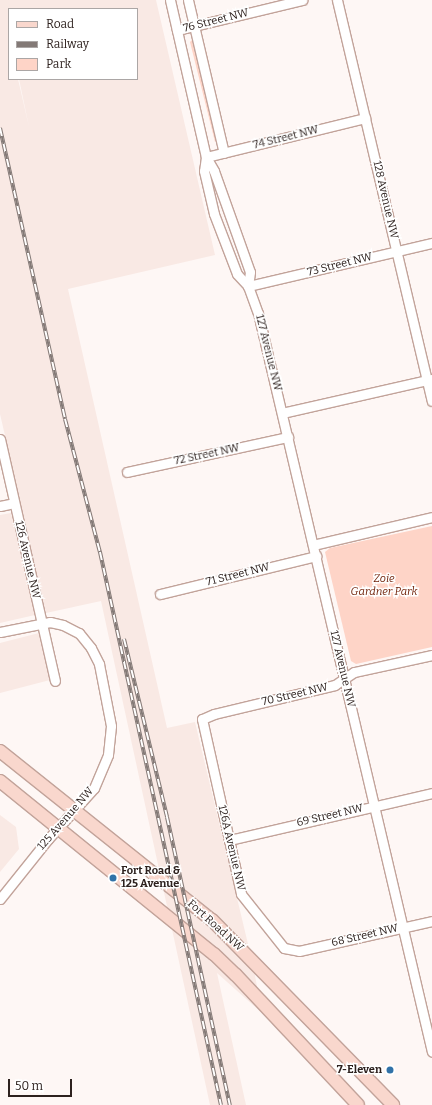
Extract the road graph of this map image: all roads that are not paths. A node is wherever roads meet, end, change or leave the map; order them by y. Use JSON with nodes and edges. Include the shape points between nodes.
{"nodes":[{"id":1,"x":170,"y":0,"type":"edge"},
{"id":2,"x":188,"y":0,"type":"edge"},
{"id":3,"x":302,"y":0,"type":"edge"},
{"id":4,"x":337,"y":0,"type":"edge"},
{"id":5,"x":194,"y":26,"type":"junction"},
{"id":6,"x":177,"y":30,"type":"junction"},
{"id":7,"x":365,"y":118,"type":"junction"},
{"id":8,"x":224,"y":152,"type":"junction"},
{"id":9,"x":206,"y":157,"type":"junction"},
{"id":10,"x":432,"y":243,"type":"edge"},
{"id":11,"x":396,"y":251,"type":"junction"},
{"id":12,"x":248,"y":286,"type":"junction"},
{"id":13,"x":430,"y":380,"type":"edge"},
{"id":14,"x":432,"y":401,"type":"edge"},
{"id":15,"x":282,"y":413,"type":"junction"},
{"id":16,"x":288,"y":437,"type":"junction"},
{"id":17,"x":0,"y":439,"type":"edge"},
{"id":18,"x":127,"y":472,"type":"dead end"},
{"id":19,"x":14,"y":503,"type":"junction"},
{"id":20,"x":0,"y":506,"type":"edge"},
{"id":21,"x":432,"y":517,"type":"edge"},
{"id":22,"x":313,"y":545,"type":"junction"},
{"id":23,"x":316,"y":556,"type":"junction"},
{"id":24,"x":160,"y":594,"type":"dead end"},
{"id":25,"x":42,"y":622,"type":"junction"},
{"id":26,"x":0,"y":632,"type":"edge"},
{"id":27,"x":432,"y":655,"type":"edge"},
{"id":28,"x":345,"y":679,"type":"junction"},
{"id":29,"x":55,"y":681,"type":"dead end"},
{"id":30,"x":202,"y":719,"type":"joint"},
{"id":31,"x":0,"y":751,"type":"edge"},
{"id":32,"x":0,"y":781,"type":"edge"},
{"id":33,"x":432,"y":793,"type":"edge"},
{"id":34,"x":374,"y":806,"type":"junction"},
{"id":35,"x":75,"y":811,"type":"junction"},
{"id":36,"x":58,"y":828,"type":"junction"},
{"id":37,"x":229,"y":840,"type":"junction"},
{"id":38,"x":0,"y":899,"type":"edge"},
{"id":39,"x":432,"y":921,"type":"edge"},
{"id":40,"x":402,"y":928,"type":"junction"},
{"id":41,"x":299,"y":951,"type":"joint"},
{"id":42,"x":432,"y":1052,"type":"edge"},
{"id":43,"x":358,"y":1103,"type":"edge"},
{"id":44,"x":394,"y":1105,"type":"edge"}],
"edges":[{"from":1,"to":6,"type":"street","name":"127 Avenue NW"},
{"from":2,"to":5,"type":"street"},
{"from":3,"to":5,"type":"street","name":"76 Street NW"},
{"from":4,"to":7,"type":"street","name":"128 Avenue NW"},
{"from":5,"to":6,"type":"street","name":"76 Street NW"},
{"from":5,"to":8,"type":"street"},
{"from":6,"to":9,"type":"street","name":"127 Avenue NW"},
{"from":7,"to":8,"type":"street","name":"74 Street NW"},
{"from":7,"to":11,"type":"street","name":"128 Avenue NW"},
{"from":8,"to":9,"type":"street","name":"74 Street NW"},
{"from":9,"to":12,"type":"street","name":"127 Avenue NW","via":[[214,171],[250,272]]},
{"from":9,"to":12,"type":"street","name":"127 Avenue NW","via":[[204,171],[214,214],[237,274]]},
{"from":10,"to":11,"type":"street","name":"73 Street NW"},
{"from":11,"to":12,"type":"street","name":"73 Street NW"},
{"from":11,"to":13,"type":"street","name":"128 Avenue NW"},
{"from":12,"to":15,"type":"street","name":"127 Avenue NW","via":[[258,313]]},
{"from":13,"to":14,"type":"street","name":"128 Avenue NW"},
{"from":13,"to":15,"type":"street"},
{"from":15,"to":16,"type":"street","name":"127 Avenue NW"},
{"from":16,"to":18,"type":"street","name":"72 Street NW"},
{"from":16,"to":22,"type":"street","name":"127 Avenue NW"},
{"from":17,"to":19,"type":"street","name":"126 Avenue NW"},
{"from":19,"to":20,"type":"street"},
{"from":19,"to":25,"type":"street","name":"126 Avenue NW"},
{"from":21,"to":22,"type":"street"},
{"from":22,"to":23,"type":"street","name":"127 Avenue NW"},
{"from":23,"to":24,"type":"street","name":"71 Street NW"},
{"from":23,"to":28,"type":"street","name":"127 Avenue NW"},
{"from":25,"to":26,"type":"street"},
{"from":25,"to":29,"type":"street","name":"126 Avenue NW"},
{"from":25,"to":35,"type":"street","name":"125 Avenue NW","via":[[63,625],[80,633],[86,640],[99,664],[109,711],[110,743],[106,764],[94,788]]},
{"from":27,"to":28,"type":"street","name":"70 Street NW","via":[[354,672]]},
{"from":28,"to":30,"type":"street","name":"70 Street NW","via":[[335,685]]},
{"from":28,"to":34,"type":"street","name":"127 Avenue NW"},
{"from":30,"to":37,"type":"street","name":"126A Avenue NW"},
{"from":31,"to":35,"type":"main road","name":"Fort Road NW"},
{"from":32,"to":36,"type":"main road","name":"Fort Road NW"},
{"from":33,"to":34,"type":"street","name":"69 Street NW"},
{"from":34,"to":37,"type":"street","name":"69 Street NW"},
{"from":34,"to":40,"type":"street","name":"127 Avenue NW"},
{"from":35,"to":36,"type":"street","name":"125 Avenue NW"},
{"from":35,"to":44,"type":"main road","name":"Fort Road NW","via":[[212,920]]},
{"from":36,"to":38,"type":"street","name":"125 Avenue NW"},
{"from":36,"to":43,"type":"main road","name":"Fort Road NW","via":[[236,974],[309,1055]]},
{"from":37,"to":41,"type":"street","name":"126A Avenue NW","via":[[241,894],[284,948]]},
{"from":39,"to":40,"type":"street","name":"68 Street NW"},
{"from":40,"to":41,"type":"street","name":"68 Street NW"},
{"from":40,"to":42,"type":"street","name":"127 Avenue NW"}]}
